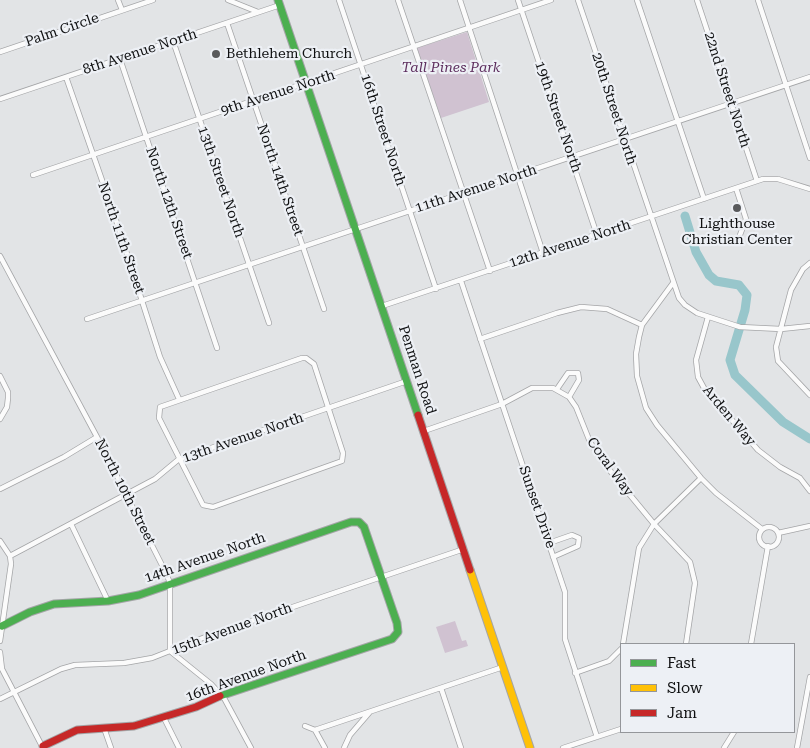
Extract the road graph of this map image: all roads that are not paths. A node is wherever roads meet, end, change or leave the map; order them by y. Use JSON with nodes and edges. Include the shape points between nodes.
{"nodes":[{"id":1,"x":118,"y":0,"type":"edge"},
{"id":2,"x":153,"y":0,"type":"edge"},
{"id":3,"x":228,"y":0,"type":"edge"},
{"id":4,"x":339,"y":0,"type":"edge"},
{"id":5,"x":398,"y":0,"type":"edge"},
{"id":6,"x":460,"y":0,"type":"edge"},
{"id":7,"x":518,"y":0,"type":"edge"},
{"id":8,"x":550,"y":0,"type":"edge"},
{"id":9,"x":578,"y":0,"type":"edge"},
{"id":10,"x":638,"y":0,"type":"edge"},
{"id":11,"x":697,"y":0,"type":"edge"},
{"id":12,"x":758,"y":0,"type":"edge"},
{"id":13,"x":279,"y":2,"type":"edge"},
{"id":14,"x":122,"y":10,"type":"junction"},
{"id":15,"x":522,"y":10,"type":"junction"},
{"id":16,"x":258,"y":12,"type":"junction"},
{"id":17,"x":227,"y":22,"type":"junction"},
{"id":18,"x":468,"y":29,"type":"junction"},
{"id":19,"x":173,"y":41,"type":"junction"},
{"id":20,"x":414,"y":46,"type":"junction"},
{"id":21,"x":0,"y":52,"type":"edge"},
{"id":22,"x":120,"y":59,"type":"junction"},
{"id":23,"x":361,"y":65,"type":"junction"},
{"id":24,"x":66,"y":76,"type":"junction"},
{"id":25,"x":810,"y":77,"type":"edge"},
{"id":26,"x":307,"y":83,"type":"junction"},
{"id":27,"x":786,"y":85,"type":"junction"},
{"id":28,"x":0,"y":99,"type":"edge"},
{"id":29,"x":253,"y":101,"type":"junction"},
{"id":30,"x":731,"y":102,"type":"junction"},
{"id":31,"x":200,"y":119,"type":"junction"},
{"id":32,"x":678,"y":120,"type":"junction"},
{"id":33,"x":146,"y":137,"type":"junction"},
{"id":34,"x":623,"y":139,"type":"junction"},
{"id":35,"x":92,"y":155,"type":"junction"},
{"id":36,"x":571,"y":157,"type":"junction"},
{"id":37,"x":810,"y":158,"type":"edge"},
{"id":38,"x":33,"y":175,"type":"dead end"},
{"id":39,"x":517,"y":175,"type":"junction"},
{"id":40,"x":757,"y":181,"type":"junction"},
{"id":41,"x":736,"y":188,"type":"junction"},
{"id":42,"x":810,"y":189,"type":"edge"},
{"id":43,"x":464,"y":193,"type":"junction"},
{"id":44,"x":704,"y":199,"type":"junction"},
{"id":45,"x":410,"y":211,"type":"junction"},
{"id":46,"x":651,"y":217,"type":"junction"},
{"id":47,"x":356,"y":229,"type":"junction"},
{"id":48,"x":597,"y":235,"type":"junction"},
{"id":49,"x":740,"y":235,"type":"dead end"},
{"id":50,"x":303,"y":247,"type":"junction"},
{"id":51,"x":543,"y":253,"type":"junction"},
{"id":52,"x":0,"y":256,"type":"edge"},
{"id":53,"x":810,"y":263,"type":"edge"},
{"id":54,"x":249,"y":265,"type":"junction"},
{"id":55,"x":490,"y":270,"type":"junction"},
{"id":56,"x":460,"y":281,"type":"junction"},
{"id":57,"x":673,"y":283,"type":"junction"},
{"id":58,"x":196,"y":284,"type":"junction"},
{"id":59,"x":436,"y":289,"type":"junction"},
{"id":60,"x":143,"y":301,"type":"junction"},
{"id":61,"x":382,"y":306,"type":"junction"},
{"id":62,"x":324,"y":310,"type":"dead end"},
{"id":63,"x":708,"y":317,"type":"junction"},
{"id":64,"x":87,"y":319,"type":"dead end"},
{"id":65,"x":269,"y":323,"type":"dead end"},
{"id":66,"x":642,"y":326,"type":"junction"},
{"id":67,"x":810,"y":326,"type":"edge"},
{"id":68,"x":780,"y":329,"type":"junction"},
{"id":69,"x":480,"y":340,"type":"junction"},
{"id":70,"x":217,"y":348,"type":"dead end"},
{"id":71,"x":0,"y":376,"type":"edge"},
{"id":72,"x":408,"y":381,"type":"junction"},
{"id":73,"x":557,"y":390,"type":"junction"},
{"id":74,"x":810,"y":395,"type":"edge"},
{"id":75,"x":569,"y":397,"type":"junction"},
{"id":76,"x":179,"y":399,"type":"junction"},
{"id":77,"x":502,"y":404,"type":"junction"},
{"id":78,"x":328,"y":408,"type":"junction"},
{"id":79,"x":0,"y":419,"type":"edge"},
{"id":80,"x":424,"y":430,"type":"junction"},
{"id":81,"x":97,"y":437,"type":"junction"},
{"id":82,"x":179,"y":459,"type":"junction"},
{"id":83,"x":701,"y":478,"type":"junction"},
{"id":84,"x":0,"y":489,"type":"edge"},
{"id":85,"x":810,"y":491,"type":"edge"},
{"id":86,"x":126,"y":494,"type":"junction"},
{"id":87,"x":71,"y":524,"type":"junction"},
{"id":88,"x":654,"y":524,"type":"junction"},
{"id":89,"x":810,"y":526,"type":"edge"},
{"id":90,"x":762,"y":529,"type":"junction"},
{"id":91,"x":778,"y":534,"type":"junction"},
{"id":92,"x":0,"y":541,"type":"edge"},
{"id":93,"x":549,"y":543,"type":"junction"},
{"id":94,"x":768,"y":546,"type":"junction"},
{"id":95,"x":464,"y":549,"type":"junction"},
{"id":96,"x":10,"y":556,"type":"junction"},
{"id":97,"x":553,"y":556,"type":"junction"},
{"id":98,"x":381,"y":576,"type":"junction"},
{"id":99,"x":170,"y":583,"type":"junction"},
{"id":100,"x":108,"y":601,"type":"junction"},
{"id":101,"x":2,"y":626,"type":"junction"},
{"id":102,"x":0,"y":641,"type":"edge"},
{"id":103,"x":623,"y":643,"type":"edge"},
{"id":104,"x":686,"y":643,"type":"edge"},
{"id":105,"x":751,"y":643,"type":"edge"},
{"id":106,"x":620,"y":649,"type":"edge"},
{"id":107,"x":170,"y":651,"type":"junction"},
{"id":108,"x":0,"y":652,"type":"edge"},
{"id":109,"x":503,"y":666,"type":"junction"},
{"id":110,"x":575,"y":673,"type":"junction"},
{"id":111,"x":810,"y":677,"type":"edge"},
{"id":112,"x":441,"y":688,"type":"junction"},
{"id":113,"x":13,"y":692,"type":"junction"},
{"id":114,"x":222,"y":695,"type":"junction"},
{"id":115,"x":0,"y":698,"type":"edge"},
{"id":116,"x":370,"y":711,"type":"junction"},
{"id":117,"x":164,"y":718,"type":"junction"},
{"id":118,"x":305,"y":726,"type":"dead end"},
{"id":119,"x":104,"y":728,"type":"junction"},
{"id":120,"x":620,"y":729,"type":"edge"},
{"id":121,"x":315,"y":730,"type":"junction"},
{"id":122,"x":733,"y":733,"type":"edge"},
{"id":123,"x":597,"y":736,"type":"junction"},
{"id":124,"x":43,"y":747,"type":"edge"},
{"id":125,"x":111,"y":748,"type":"edge"},
{"id":126,"x":179,"y":748,"type":"edge"},
{"id":127,"x":250,"y":748,"type":"edge"},
{"id":128,"x":325,"y":748,"type":"edge"},
{"id":129,"x":344,"y":748,"type":"edge"},
{"id":130,"x":461,"y":748,"type":"edge"},
{"id":131,"x":530,"y":748,"type":"edge"},
{"id":132,"x":563,"y":748,"type":"edge"},
{"id":133,"x":724,"y":748,"type":"edge"},
{"id":134,"x":797,"y":748,"type":"edge"}],
"edges":[{"from":1,"to":14,"type":"street"},
{"from":2,"to":14,"type":"street","name":"Palm Circle"},
{"from":3,"to":16,"type":"street"},
{"from":4,"to":23,"type":"street","name":"16th Street North"},
{"from":5,"to":20,"type":"street"},
{"from":6,"to":18,"type":"street"},
{"from":7,"to":15,"type":"street","name":"19th Street North"},
{"from":8,"to":15,"type":"street","name":"9th Avenue North"},
{"from":9,"to":34,"type":"street","name":"20th Street North"},
{"from":10,"to":32,"type":"street"},
{"from":11,"to":30,"type":"street","name":"22nd Street North"},
{"from":12,"to":27,"type":"street"},
{"from":13,"to":16,"type":"street","name":"8th Avenue North"},
{"from":13,"to":26,"type":"street","name":"Penman Road"},
{"from":14,"to":21,"type":"street","name":"Palm Circle"},
{"from":15,"to":18,"type":"street","name":"9th Avenue North"},
{"from":15,"to":36,"type":"street","name":"19th Street North"},
{"from":16,"to":17,"type":"street","name":"8th Avenue North"},
{"from":17,"to":19,"type":"street","name":"8th Avenue North"},
{"from":17,"to":29,"type":"street","name":"North 14th Street"},
{"from":18,"to":20,"type":"street","name":"9th Avenue North"},
{"from":18,"to":39,"type":"street"},
{"from":19,"to":22,"type":"street","name":"8th Avenue North"},
{"from":19,"to":31,"type":"street","name":"13th Street North"},
{"from":20,"to":23,"type":"street","name":"9th Avenue North"},
{"from":20,"to":43,"type":"street"},
{"from":22,"to":24,"type":"street","name":"8th Avenue North"},
{"from":22,"to":33,"type":"street","name":"North 12th Street"},
{"from":23,"to":26,"type":"street","name":"9th Avenue North"},
{"from":23,"to":45,"type":"street","name":"16th Street North"},
{"from":24,"to":28,"type":"street","name":"8th Avenue North"},
{"from":24,"to":35,"type":"street","name":"North 11th Street"},
{"from":25,"to":27,"type":"street","name":"11th Avenue North"},
{"from":26,"to":29,"type":"street","name":"9th Avenue North"},
{"from":26,"to":47,"type":"street","name":"Penman Road"},
{"from":27,"to":30,"type":"street","name":"11th Avenue North"},
{"from":27,"to":37,"type":"street"},
{"from":29,"to":31,"type":"street","name":"9th Avenue North"},
{"from":29,"to":50,"type":"street","name":"North 14th Street"},
{"from":30,"to":32,"type":"street","name":"11th Avenue North"},
{"from":30,"to":40,"type":"street","name":"22nd Street North"},
{"from":31,"to":33,"type":"street","name":"9th Avenue North"},
{"from":31,"to":54,"type":"street","name":"13th Street North"},
{"from":32,"to":34,"type":"street","name":"11th Avenue North"},
{"from":32,"to":44,"type":"street"},
{"from":33,"to":35,"type":"street","name":"9th Avenue North"},
{"from":33,"to":58,"type":"street","name":"North 12th Street"},
{"from":34,"to":36,"type":"street","name":"11th Avenue North"},
{"from":34,"to":46,"type":"street","name":"20th Street North"},
{"from":35,"to":38,"type":"street","name":"9th Avenue North"},
{"from":35,"to":60,"type":"street","name":"North 11th Street"},
{"from":36,"to":39,"type":"street","name":"11th Avenue North"},
{"from":36,"to":48,"type":"street","name":"19th Street North"},
{"from":39,"to":43,"type":"street","name":"11th Avenue North"},
{"from":39,"to":51,"type":"street"},
{"from":40,"to":41,"type":"street","name":"12th Avenue North"},
{"from":40,"to":42,"type":"street","name":"12th Avenue North","via":[[771,178]]},
{"from":41,"to":44,"type":"street","name":"12th Avenue North"},
{"from":41,"to":49,"type":"street","via":[[746,220]]},
{"from":43,"to":45,"type":"street","name":"11th Avenue North"},
{"from":43,"to":55,"type":"street"},
{"from":44,"to":46,"type":"street","name":"12th Avenue North"},
{"from":45,"to":47,"type":"street","name":"11th Avenue North"},
{"from":45,"to":59,"type":"street","name":"16th Street North"},
{"from":46,"to":48,"type":"street","name":"12th Avenue North"},
{"from":46,"to":57,"type":"street","name":"20th Street North"},
{"from":47,"to":50,"type":"street","name":"11th Avenue North"},
{"from":47,"to":61,"type":"street","name":"Penman Road"},
{"from":48,"to":51,"type":"street","name":"12th Avenue North"},
{"from":50,"to":54,"type":"street","name":"11th Avenue North"},
{"from":50,"to":62,"type":"street","name":"North 14th Street"},
{"from":51,"to":55,"type":"street","name":"12th Avenue North"},
{"from":52,"to":81,"type":"street","name":"North 10th Street"},
{"from":53,"to":68,"type":"street","via":[[791,290]]},
{"from":54,"to":58,"type":"street","name":"11th Avenue North"},
{"from":54,"to":65,"type":"street","name":"13th Street North"},
{"from":55,"to":56,"type":"street","name":"12th Avenue North"},
{"from":56,"to":59,"type":"street","name":"12th Avenue North"},
{"from":56,"to":69,"type":"street","name":"Sunset Drive"},
{"from":57,"to":63,"type":"street","name":"20th Street North","via":[[685,305]]},
{"from":57,"to":66,"type":"street"},
{"from":58,"to":60,"type":"street","name":"11th Avenue North"},
{"from":58,"to":70,"type":"street","name":"North 12th Street"},
{"from":59,"to":61,"type":"street","name":"12th Avenue North"},
{"from":60,"to":64,"type":"street","name":"11th Avenue North"},
{"from":60,"to":76,"type":"street","name":"North 11th Street","via":[[163,365]]},
{"from":61,"to":72,"type":"street","name":"Penman Road"},
{"from":63,"to":68,"type":"street","name":"20th Street North","via":[[740,327]]},
{"from":63,"to":85,"type":"street","name":"Arden Way","via":[[696,360],[698,377],[704,388],[758,450],[800,478]]},
{"from":66,"to":69,"type":"street","via":[[607,309],[581,307],[557,312]]},
{"from":66,"to":83,"type":"street","via":[[636,364],[646,408]]},
{"from":67,"to":68,"type":"street","name":"20th Street North"},
{"from":68,"to":74,"type":"street","via":[[776,346],[778,361]]},
{"from":69,"to":77,"type":"street","name":"Sunset Drive"},
{"from":71,"to":79,"type":"street","via":[[8,398]]},
{"from":72,"to":78,"type":"street","name":"13th Avenue North"},
{"from":72,"to":80,"type":"street","name":"Penman Road"},
{"from":73,"to":75,"type":"street"},
{"from":73,"to":75,"type":"street","via":[[568,373],[578,373]]},
{"from":73,"to":77,"type":"street","via":[[543,386],[532,388]]},
{"from":75,"to":88,"type":"street","name":"Coral Way","via":[[602,461]]},
{"from":76,"to":78,"type":"street","via":[[306,358],[314,364]]},
{"from":76,"to":82,"type":"street","via":[[160,406],[158,411]]},
{"from":77,"to":80,"type":"street"},
{"from":77,"to":93,"type":"street","name":"Sunset Drive"},
{"from":78,"to":82,"type":"street","name":"13th Avenue North"},
{"from":78,"to":82,"type":"street","via":[[343,456],[338,464],[325,469],[207,507],[199,500]]},
{"from":80,"to":95,"type":"street","name":"Penman Road"},
{"from":81,"to":84,"type":"street"},
{"from":81,"to":86,"type":"street","name":"North 10th Street"},
{"from":82,"to":86,"type":"street","name":"13th Avenue North","via":[[155,479]]},
{"from":83,"to":88,"type":"street"},
{"from":83,"to":90,"type":"street"},
{"from":86,"to":87,"type":"street","name":"13th Avenue North"},
{"from":86,"to":99,"type":"street","name":"North 10th Street"},
{"from":87,"to":96,"type":"street","name":"13th Avenue North"},
{"from":87,"to":100,"type":"street"},
{"from":88,"to":103,"type":"street","via":[[636,557]]},
{"from":88,"to":104,"type":"street","name":"Coral Way","via":[[686,556],[692,568],[695,583]]},
{"from":89,"to":91,"type":"street"},
{"from":90,"to":91,"type":"street","via":[[771,527]]},
{"from":90,"to":94,"type":"street","via":[[760,541]]},
{"from":91,"to":94,"type":"street","via":[[776,543]]},
{"from":92,"to":96,"type":"street"},
{"from":93,"to":97,"type":"street","name":"Sunset Drive"},
{"from":93,"to":97,"type":"street","via":[[572,536],[579,538],[578,546]]},
{"from":94,"to":105,"type":"street"},
{"from":95,"to":98,"type":"street","name":"15th Avenue North"},
{"from":95,"to":109,"type":"street","name":"Penman Road"},
{"from":96,"to":101,"type":"street"},
{"from":97,"to":110,"type":"street","name":"Sunset Drive","via":[[565,592],[563,632]]},
{"from":98,"to":99,"type":"street","name":"14th Avenue North","via":[[364,527],[359,522],[351,522]]},
{"from":98,"to":107,"type":"street","name":"15th Avenue North"},
{"from":98,"to":114,"type":"street","name":"16th Avenue North","via":[[398,628],[392,638]]},
{"from":99,"to":100,"type":"street","name":"14th Avenue North"},
{"from":99,"to":107,"type":"street","name":"North 10th Street"},
{"from":100,"to":101,"type":"street","name":"14th Avenue North","via":[[54,604]]},
{"from":101,"to":102,"type":"street"},
{"from":106,"to":110,"type":"street","via":[[609,661]]},
{"from":107,"to":113,"type":"street","name":"15th Avenue North","via":[[138,661],[75,665]]},
{"from":107,"to":114,"type":"street"},
{"from":108,"to":113,"type":"street","via":[[2,669]]},
{"from":109,"to":112,"type":"street"},
{"from":109,"to":131,"type":"street","name":"Penman Road"},
{"from":110,"to":123,"type":"street","name":"Sunset Drive"},
{"from":111,"to":134,"type":"street"},
{"from":112,"to":116,"type":"street"},
{"from":112,"to":130,"type":"street"},
{"from":113,"to":115,"type":"street","name":"15th Avenue North"},
{"from":113,"to":124,"type":"street"},
{"from":114,"to":117,"type":"street","name":"16th Avenue North"},
{"from":114,"to":127,"type":"street"},
{"from":116,"to":121,"type":"street"},
{"from":116,"to":129,"type":"street","via":[[350,735]]},
{"from":117,"to":119,"type":"street","name":"16th Avenue North","via":[[134,726]]},
{"from":117,"to":126,"type":"street"},
{"from":118,"to":121,"type":"street"},
{"from":119,"to":124,"type":"street","name":"16th Avenue North","via":[[77,730]]},
{"from":119,"to":125,"type":"street"},
{"from":120,"to":123,"type":"street"},
{"from":121,"to":128,"type":"street"},
{"from":122,"to":133,"type":"street"},
{"from":123,"to":132,"type":"street"}]}
